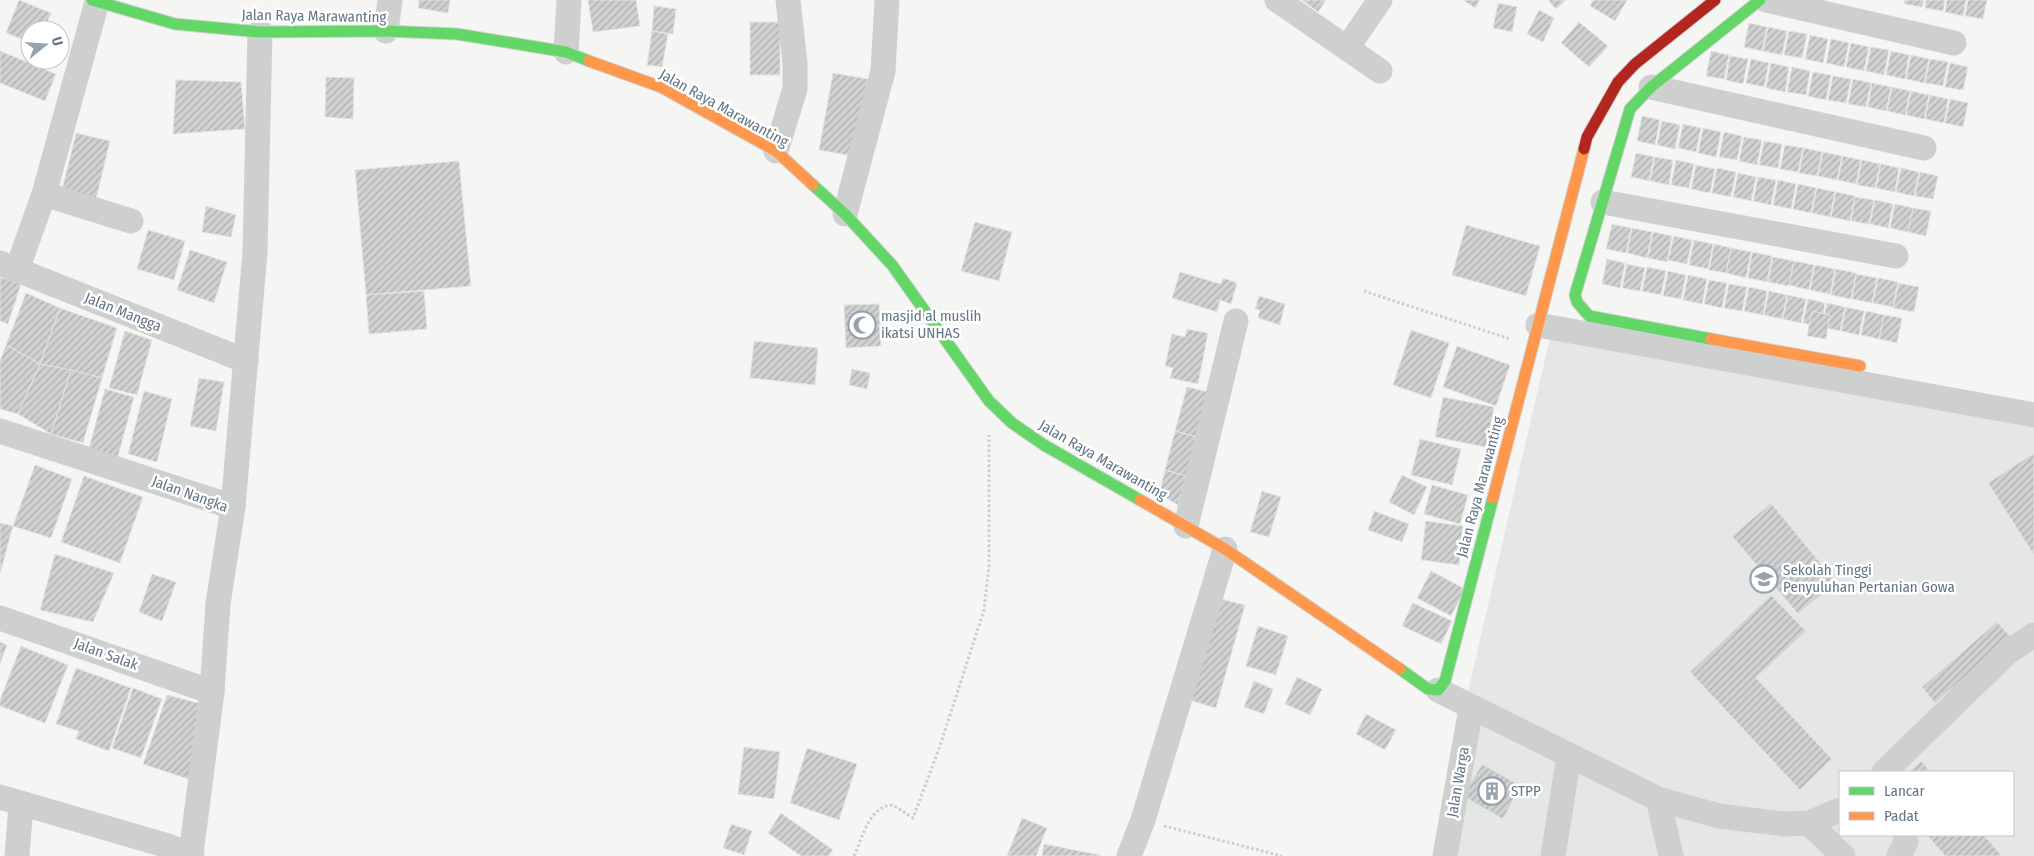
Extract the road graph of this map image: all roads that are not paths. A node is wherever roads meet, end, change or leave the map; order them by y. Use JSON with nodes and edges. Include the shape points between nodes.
{"nodes":[{"id":1,"x":390,"y":0,"type":"edge"},
{"id":2,"x":569,"y":0,"type":"edge"},
{"id":3,"x":788,"y":0,"type":"edge"},
{"id":4,"x":887,"y":0,"type":"edge"},
{"id":5,"x":1276,"y":0,"type":"edge"},
{"id":6,"x":1380,"y":0,"type":"edge"},
{"id":7,"x":1715,"y":0,"type":"edge"},
{"id":8,"x":1760,"y":0,"type":"edge"},
{"id":9,"x":1766,"y":0,"type":"edge"},
{"id":10,"x":95,"y":1,"type":"edge"},
{"id":11,"x":386,"y":31,"type":"junction"},
{"id":12,"x":260,"y":32,"type":"junction"},
{"id":13,"x":1954,"y":43,"type":"dead end"},
{"id":14,"x":1347,"y":48,"type":"junction"},
{"id":15,"x":566,"y":52,"type":"junction"},
{"id":16,"x":1380,"y":71,"type":"dead end"},
{"id":17,"x":1651,"y":87,"type":"junction"},
{"id":18,"x":1924,"y":148,"type":"dead end"},
{"id":19,"x":776,"y":151,"type":"junction"},
{"id":20,"x":44,"y":194,"type":"junction"},
{"id":21,"x":1603,"y":202,"type":"junction"},
{"id":22,"x":845,"y":214,"type":"junction"},
{"id":23,"x":131,"y":222,"type":"dead end"},
{"id":24,"x":1896,"y":256,"type":"dead end"},
{"id":25,"x":8,"y":267,"type":"edge"},
{"id":26,"x":1236,"y":321,"type":"dead end"},
{"id":27,"x":1535,"y":335,"type":"junction"},
{"id":28,"x":246,"y":361,"type":"junction"},
{"id":29,"x":1860,"y":366,"type":"dead end"},
{"id":30,"x":2034,"y":415,"type":"edge"},
{"id":31,"x":0,"y":431,"type":"edge"},
{"id":32,"x":233,"y":507,"type":"junction"},
{"id":33,"x":1186,"y":526,"type":"junction"},
{"id":34,"x":1225,"y":549,"type":"junction"},
{"id":35,"x":0,"y":618,"type":"edge"},
{"id":36,"x":2034,"y":635,"type":"edge"},
{"id":37,"x":1438,"y":690,"type":"junction"},
{"id":38,"x":212,"y":692,"type":"junction"},
{"id":39,"x":1471,"y":708,"type":"junction"},
{"id":40,"x":1569,"y":756,"type":"junction"},
{"id":41,"x":1885,"y":771,"type":"edge"},
{"id":42,"x":1658,"y":799,"type":"junction"},
{"id":43,"x":11,"y":801,"type":"edge"},
{"id":44,"x":1839,"y":810,"type":"edge"},
{"id":45,"x":1809,"y":823,"type":"junction"},
{"id":46,"x":1904,"y":836,"type":"edge"},
{"id":47,"x":192,"y":855,"type":"edge"},
{"id":48,"x":17,"y":856,"type":"edge"},
{"id":49,"x":1129,"y":856,"type":"edge"},
{"id":50,"x":1445,"y":856,"type":"edge"},
{"id":51,"x":1553,"y":856,"type":"edge"},
{"id":52,"x":1671,"y":856,"type":"edge"},
{"id":53,"x":1843,"y":856,"type":"edge"},
{"id":54,"x":1899,"y":856,"type":"edge"}],
"edges":[{"from":1,"to":11,"type":"street"},
{"from":2,"to":15,"type":"street"},
{"from":3,"to":19,"type":"street","via":[[795,62],[794,89]]},
{"from":4,"to":22,"type":"street","via":[[883,71]]},
{"from":5,"to":14,"type":"street"},
{"from":6,"to":14,"type":"street"},
{"from":7,"to":27,"type":"street","name":"Jalan Raya Marawanting","via":[[1635,64],[1611,92],[1587,136]]},
{"from":8,"to":17,"type":"street"},
{"from":9,"to":13,"type":"street"},
{"from":10,"to":12,"type":"street","name":"Jalan Raya Marawanting","via":[[175,24]]},
{"from":10,"to":20,"type":"street"},
{"from":11,"to":12,"type":"street","name":"Jalan Raya Marawanting"},
{"from":11,"to":15,"type":"street","name":"Jalan Raya Marawanting","via":[[458,34]]},
{"from":12,"to":28,"type":"street","via":[[255,252]]},
{"from":14,"to":16,"type":"street"},
{"from":15,"to":19,"type":"street","name":"Jalan Raya Marawanting","via":[[661,87]]},
{"from":17,"to":18,"type":"street"},
{"from":17,"to":21,"type":"street","via":[[1630,109]]},
{"from":19,"to":22,"type":"street","name":"Jalan Raya Marawanting"},
{"from":20,"to":23,"type":"street"},
{"from":20,"to":25,"type":"street"},
{"from":21,"to":24,"type":"street"},
{"from":21,"to":29,"type":"street","via":[[1575,295],[1589,316]]},
{"from":22,"to":33,"type":"street","name":"Jalan Raya Marawanting","via":[[897,273],[1001,414],[1044,446]]},
{"from":25,"to":28,"type":"street","name":"Jalan Mangga"},
{"from":26,"to":33,"type":"street"},
{"from":27,"to":30,"type":"street"},
{"from":27,"to":37,"type":"street","name":"Jalan Raya Marawanting","via":[[1444,682]]},
{"from":28,"to":32,"type":"street"},
{"from":31,"to":32,"type":"street","name":"Jalan Nangka"},
{"from":32,"to":38,"type":"street","name":"Jalan Nangka","via":[[218,604]]},
{"from":33,"to":34,"type":"street","name":"Jalan Raya Marawanting"},
{"from":34,"to":37,"type":"street","name":"Jalan Raya Marawanting","via":[[1428,689]]},
{"from":34,"to":49,"type":"street","via":[[1143,820]]},
{"from":35,"to":38,"type":"street","name":"Jalan Salak"},
{"from":36,"to":41,"type":"street","via":[[2008,652]]},
{"from":37,"to":39,"type":"street"},
{"from":38,"to":47,"type":"street","name":"Jalan Nangka"},
{"from":39,"to":40,"type":"street"},
{"from":39,"to":50,"type":"street","name":"Jalan Warga"},
{"from":40,"to":42,"type":"street"},
{"from":40,"to":51,"type":"street"},
{"from":42,"to":45,"type":"street","via":[[1719,816],[1784,824]]},
{"from":42,"to":52,"type":"street"},
{"from":43,"to":47,"type":"street"},
{"from":43,"to":48,"type":"street"},
{"from":44,"to":45,"type":"street"},
{"from":45,"to":53,"type":"street"},
{"from":46,"to":54,"type":"street","via":[[1906,842]]}]}
